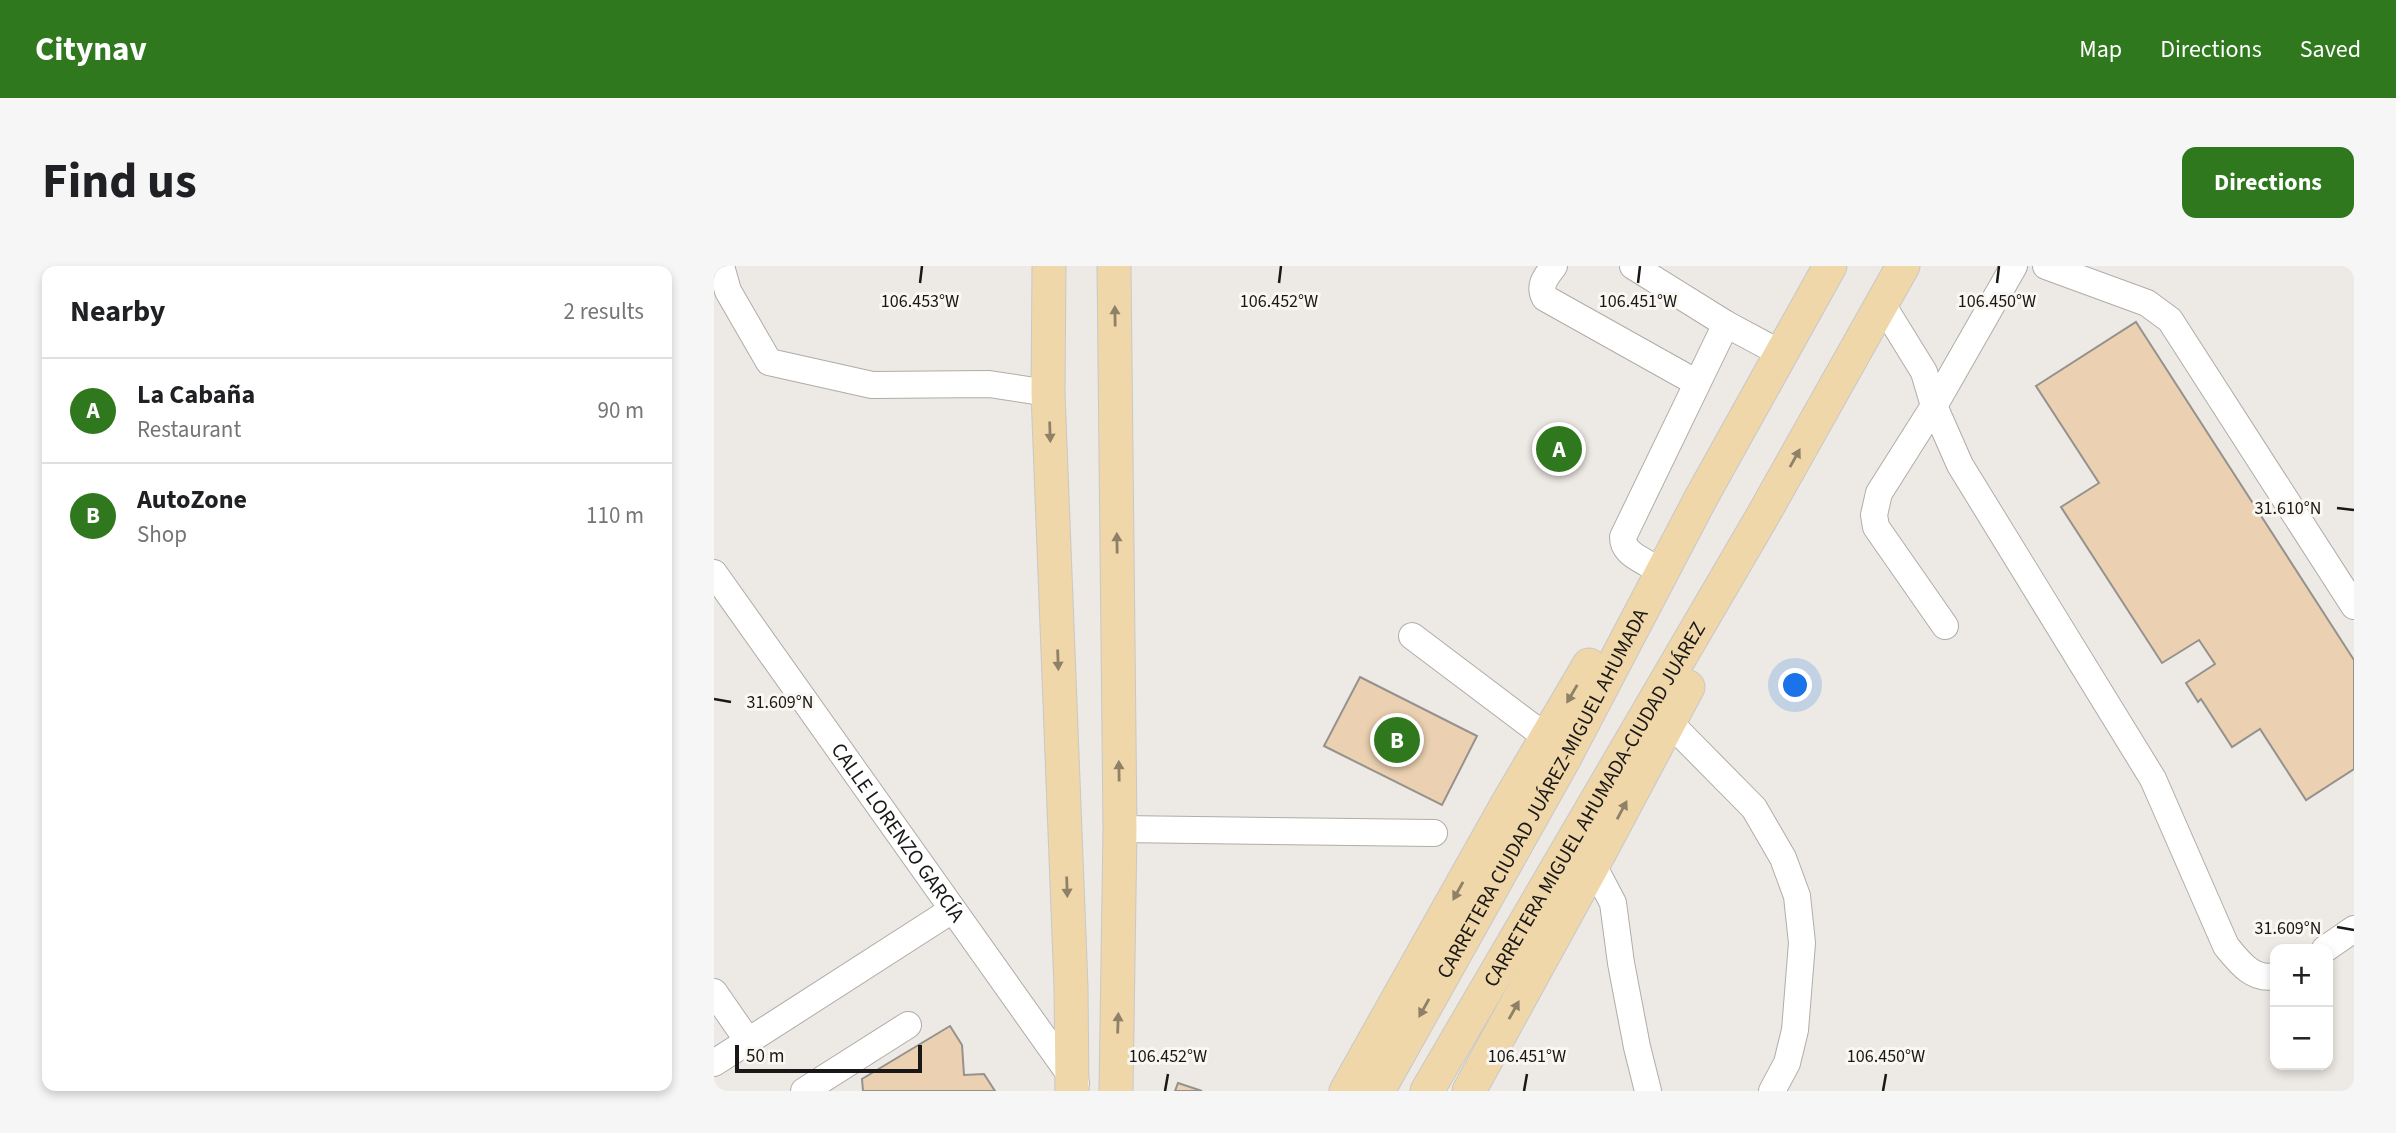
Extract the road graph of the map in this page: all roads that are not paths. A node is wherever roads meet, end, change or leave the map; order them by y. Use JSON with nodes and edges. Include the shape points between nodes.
{"nodes":[{"id":1,"x":721,"y":266,"type":"edge"},
{"id":2,"x":1049,"y":266,"type":"edge"},
{"id":3,"x":1114,"y":266,"type":"edge"},
{"id":4,"x":1555,"y":266,"type":"edge"},
{"id":5,"x":1633,"y":266,"type":"edge"},
{"id":6,"x":1830,"y":266,"type":"edge"},
{"id":7,"x":1903,"y":266,"type":"edge"},
{"id":8,"x":2014,"y":266,"type":"edge"},
{"id":9,"x":2046,"y":266,"type":"edge"},
{"id":10,"x":1882,"y":304,"type":"junction"},
{"id":11,"x":1726,"y":324,"type":"junction"},
{"id":12,"x":1780,"y":353,"type":"junction"},
{"id":13,"x":1697,"y":383,"type":"junction"},
{"id":14,"x":1048,"y":393,"type":"junction"},
{"id":15,"x":1934,"y":406,"type":"junction"},
{"id":16,"x":1702,"y":496,"type":"junction"},
{"id":17,"x":1762,"y":517,"type":"junction"},
{"id":18,"x":1648,"y":564,"type":"junction"},
{"id":19,"x":714,"y":573,"type":"edge"},
{"id":20,"x":2354,"y":606,"type":"edge"},
{"id":21,"x":1945,"y":626,"type":"dead end"},
{"id":22,"x":1412,"y":636,"type":"dead end"},
{"id":23,"x":1669,"y":722,"type":"junction"},
{"id":24,"x":1546,"y":737,"type":"junction"},
{"id":25,"x":1120,"y":829,"type":"junction"},
{"id":26,"x":1434,"y":833,"type":"dead end"},
{"id":27,"x":1593,"y":865,"type":"junction"},
{"id":28,"x":952,"y":910,"type":"junction"},
{"id":29,"x":2354,"y":929,"type":"edge"},
{"id":30,"x":2332,"y":944,"type":"edge"},
{"id":31,"x":2270,"y":976,"type":"edge"},
{"id":32,"x":1119,"y":985,"type":"junction"},
{"id":33,"x":1071,"y":986,"type":"junction"},
{"id":34,"x":714,"y":992,"type":"edge"},
{"id":35,"x":908,"y":1025,"type":"dead end"},
{"id":36,"x":748,"y":1041,"type":"junction"},
{"id":37,"x":714,"y":1063,"type":"edge"},
{"id":38,"x":1076,"y":1087,"type":"edge"},
{"id":39,"x":804,"y":1091,"type":"edge"},
{"id":40,"x":1116,"y":1091,"type":"edge"},
{"id":41,"x":1346,"y":1091,"type":"edge"},
{"id":42,"x":1378,"y":1091,"type":"edge"},
{"id":43,"x":1427,"y":1091,"type":"edge"},
{"id":44,"x":1469,"y":1091,"type":"edge"},
{"id":45,"x":1648,"y":1091,"type":"edge"},
{"id":46,"x":1772,"y":1091,"type":"edge"}],
"edges":[{"from":1,"to":14,"type":"street","via":[[728,291],[769,362],[872,385],[989,384]]},
{"from":2,"to":14,"type":"main road"},
{"from":25,"to":3,"type":"main road","one_way":true},
{"from":4,"to":13,"type":"street","via":[[1542,284],[1545,298]]},
{"from":5,"to":11,"type":"street"},
{"from":6,"to":12,"type":"main road","name":"CARRETERA CIUDAD JUÁREZ-MIGUEL AHUMADA"},
{"from":7,"to":10,"type":"main road","name":"CARRETERA MIGUEL AHUMADA-CIUDAD JUÁREZ"},
{"from":8,"to":15,"type":"street"},
{"from":9,"to":20,"type":"street","via":[[2147,303],[2170,320]]},
{"from":10,"to":15,"type":"street","via":[[1924,372]]},
{"from":17,"to":10,"type":"main road","name":"CARRETERA MIGUEL AHUMADA-CIUDAD JUÁREZ","one_way":true},
{"from":11,"to":12,"type":"street"},
{"from":11,"to":13,"type":"street"},
{"from":12,"to":16,"type":"main road","name":"CARRETERA CIUDAD JUÁREZ-MIGUEL AHUMADA"},
{"from":13,"to":18,"type":"street","via":[[1623,537],[1628,551]]},
{"from":14,"to":33,"type":"main road","one_way":true},
{"from":15,"to":21,"type":"street","via":[[1885,483],[1874,515],[1876,527]]},
{"from":15,"to":31,"type":"street","via":[[1960,466],[2153,779],[2226,946],[2244,968]]},
{"from":16,"to":18,"type":"main road","via":[[1679,513]]},
{"from":16,"to":42,"type":"main road","name":"CARRETERA CIUDAD JUÁREZ-MIGUEL AHUMADA","one_way":true,"via":[[1563,761]]},
{"from":17,"to":23,"type":"main road","via":[[1748,573]]},
{"from":17,"to":43,"type":"main road","name":"CARRETERA MIGUEL AHUMADA-CIUDAD JUÁREZ"},
{"from":18,"to":24,"type":"main road","one_way":true},
{"from":19,"to":28,"type":"street","name":"CALLE LORENZO GARCÍA"},
{"from":22,"to":24,"type":"street"},
{"from":27,"to":23,"type":"main road","one_way":true},
{"from":23,"to":46,"type":"street","via":[[1754,808],[1783,858],[1797,896],[1802,943],[1795,1030],[1787,1063]]},
{"from":24,"to":41,"type":"main road","one_way":true},
{"from":25,"to":26,"type":"street"},
{"from":25,"to":32,"type":"main road"},
{"from":44,"to":27,"type":"main road","one_way":true},
{"from":27,"to":45,"type":"street","via":[[1613,903]]},
{"from":28,"to":36,"type":"street"},
{"from":28,"to":38,"type":"street","name":"CALLE LORENZO GARCÍA"},
{"from":29,"to":30,"type":"street"},
{"from":32,"to":33,"type":"main road"},
{"from":40,"to":32,"type":"main road","one_way":true},
{"from":33,"to":38,"type":"main road"},
{"from":34,"to":36,"type":"street"},
{"from":35,"to":39,"type":"street"},
{"from":36,"to":37,"type":"street"}]}
